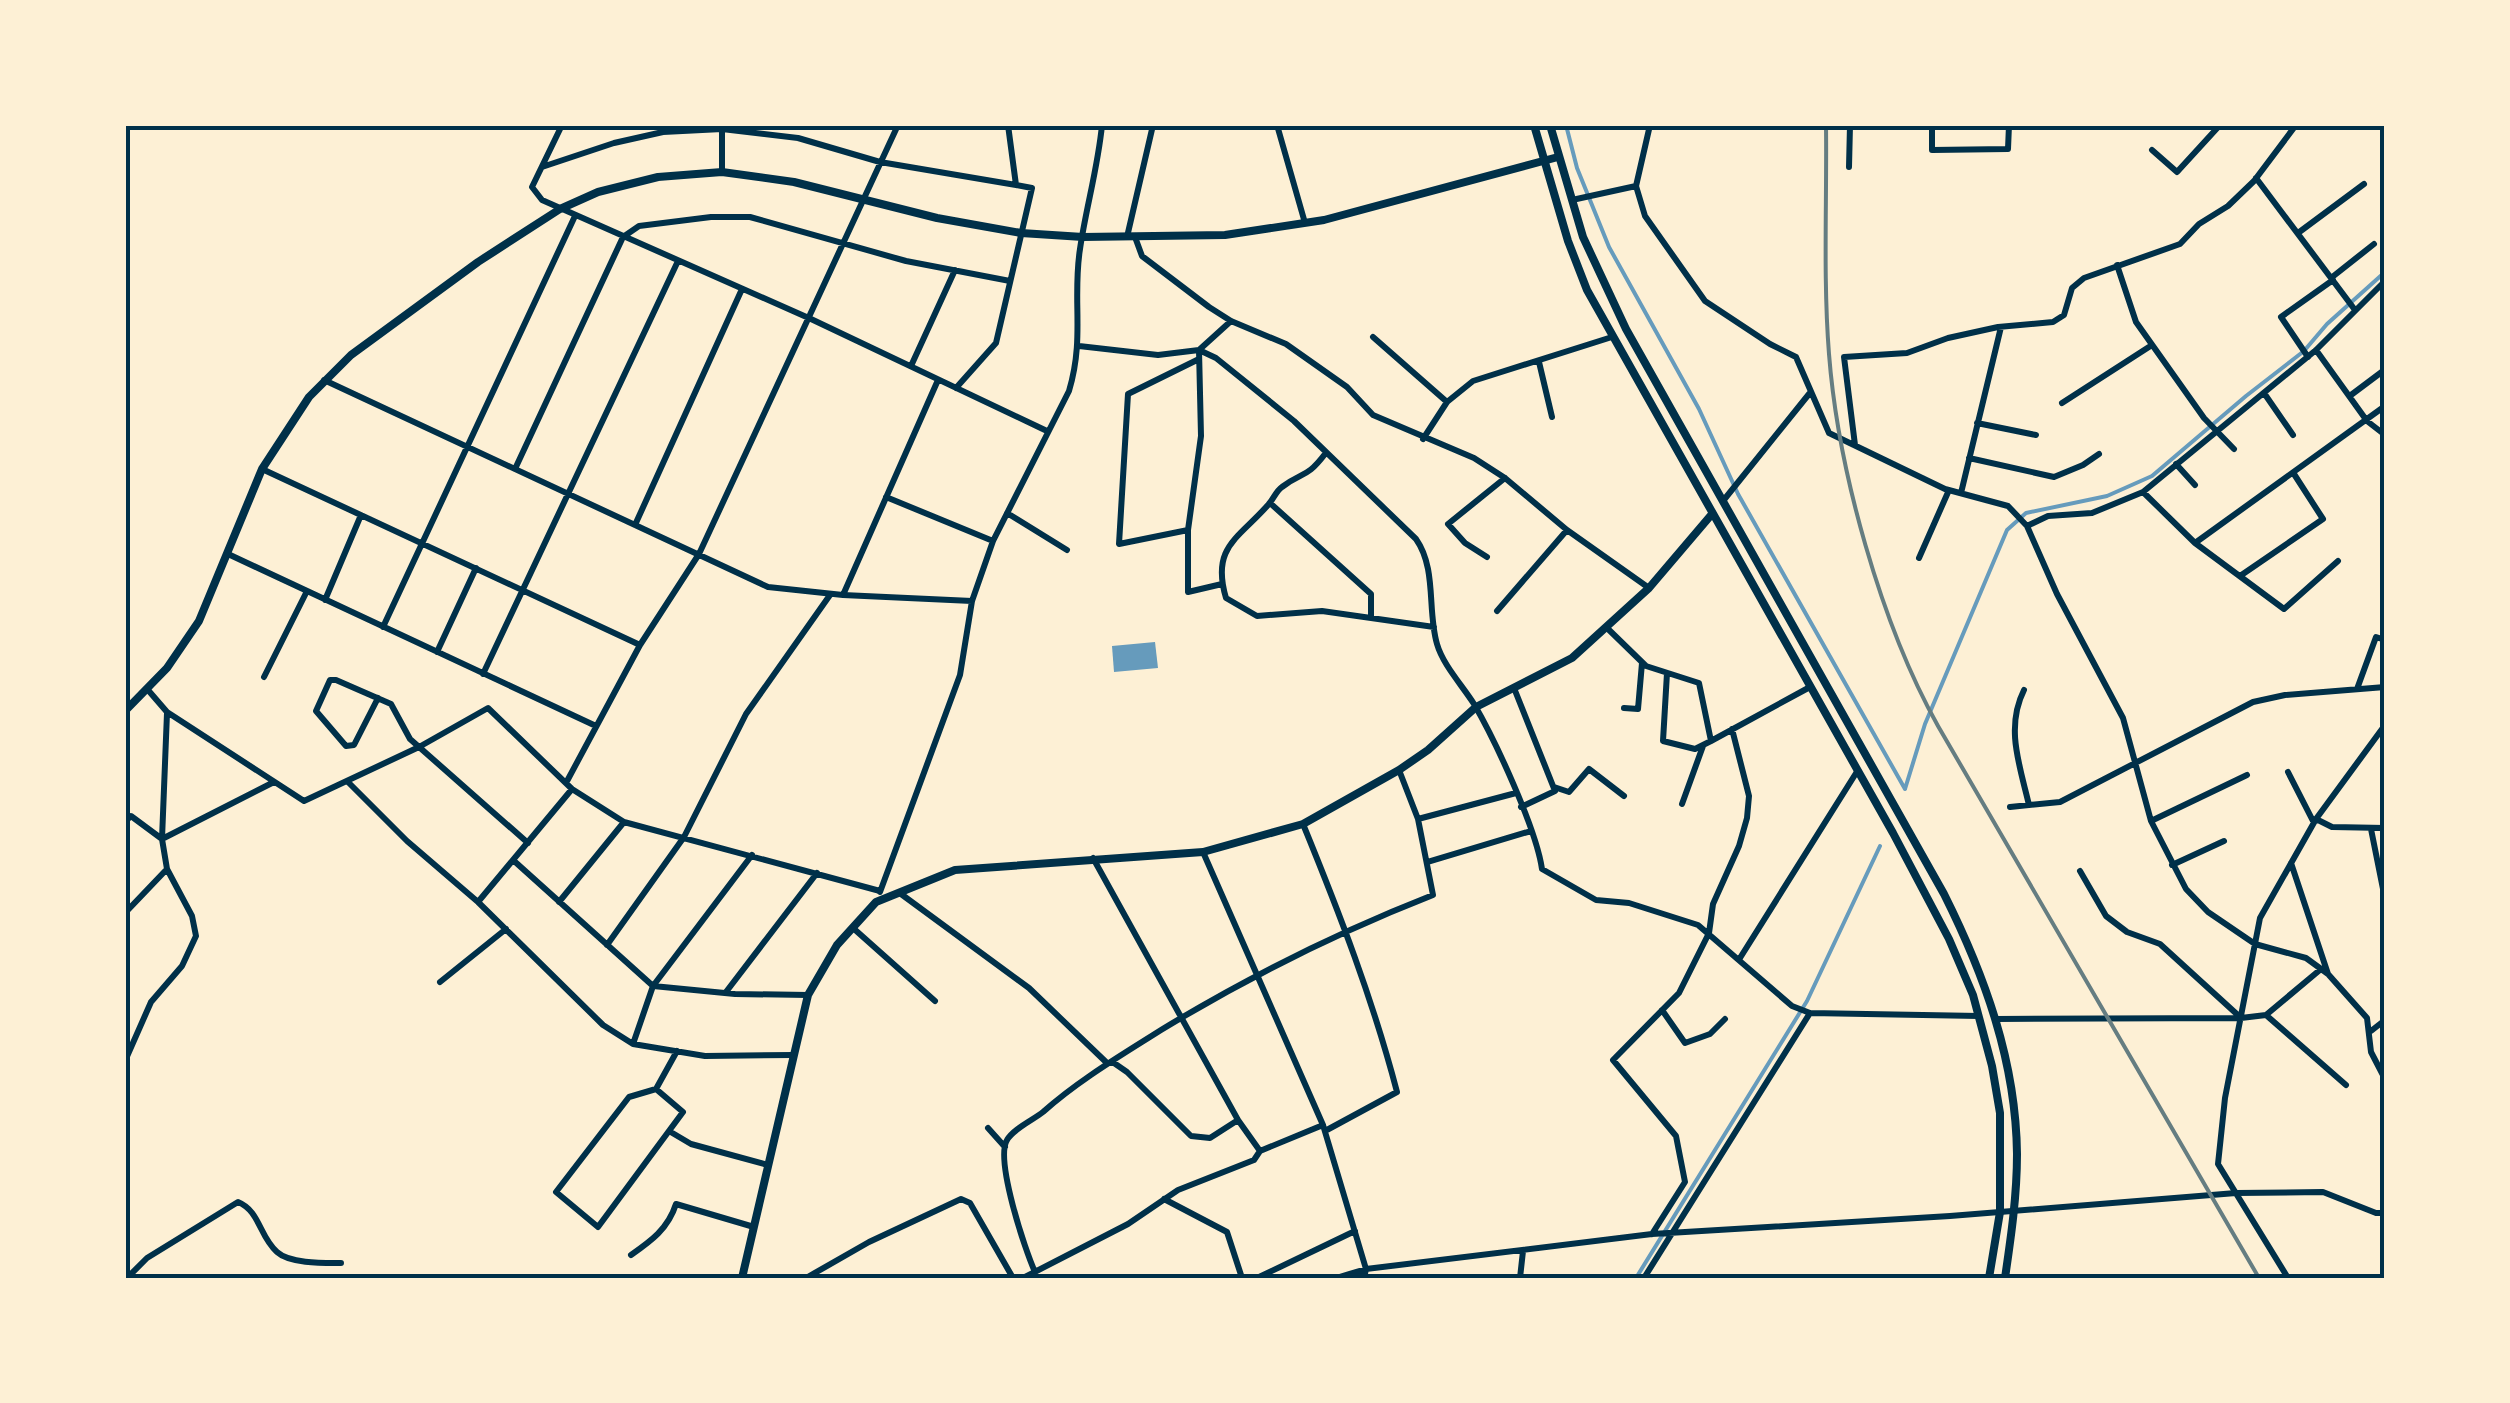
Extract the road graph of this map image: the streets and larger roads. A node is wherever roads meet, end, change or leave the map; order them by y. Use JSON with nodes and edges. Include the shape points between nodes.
{"nodes":[{"id":1,"x":562,"y":125,"type":"edge"},
{"id":2,"x":898,"y":125,"type":"edge"},
{"id":3,"x":1008,"y":125,"type":"edge"},
{"id":4,"x":1102,"y":125,"type":"edge"},
{"id":5,"x":1153,"y":125,"type":"edge"},
{"id":6,"x":1277,"y":125,"type":"edge"},
{"id":7,"x":1534,"y":125,"type":"edge"},
{"id":8,"x":1550,"y":125,"type":"edge"},
{"id":9,"x":1650,"y":125,"type":"edge"},
{"id":10,"x":1850,"y":125,"type":"edge"},
{"id":11,"x":1932,"y":125,"type":"edge"},
{"id":12,"x":2008,"y":125,"type":"edge"},
{"id":13,"x":2220,"y":125,"type":"edge"},
{"id":14,"x":2296,"y":125,"type":"edge"},
{"id":15,"x":722,"y":127,"type":"edge"},
{"id":16,"x":2152,"y":150,"type":"dead end"},
{"id":17,"x":1558,"y":157,"type":"junction"},
{"id":18,"x":880,"y":162,"type":"junction"},
{"id":19,"x":1544,"y":162,"type":"junction"},
{"id":20,"x":1849,"y":166,"type":"dead end"},
{"id":21,"x":541,"y":167,"type":"junction"},
{"id":22,"x":722,"y":172,"type":"junction"},
{"id":23,"x":2256,"y":178,"type":"junction"},
{"id":24,"x":2364,"y":184,"type":"dead end"},
{"id":25,"x":1016,"y":185,"type":"junction"},
{"id":26,"x":1636,"y":186,"type":"junction"},
{"id":27,"x":1572,"y":200,"type":"junction"},
{"id":28,"x":862,"y":201,"type":"junction"},
{"id":29,"x":560,"y":209,"type":"junction"},
{"id":30,"x":575,"y":216,"type":"junction"},
{"id":31,"x":1305,"y":224,"type":"junction"},
{"id":32,"x":2298,"y":233,"type":"junction"},
{"id":33,"x":1021,"y":234,"type":"junction"},
{"id":34,"x":623,"y":237,"type":"junction"},
{"id":35,"x":1083,"y":237,"type":"junction"},
{"id":36,"x":1131,"y":237,"type":"junction"},
{"id":37,"x":844,"y":241,"type":"junction"},
{"id":38,"x":2374,"y":244,"type":"dead end"},
{"id":39,"x":678,"y":261,"type":"junction"},
{"id":40,"x":2117,"y":265,"type":"junction"},
{"id":41,"x":955,"y":270,"type":"junction"},
{"id":42,"x":2332,"y":279,"type":"junction"},
{"id":43,"x":1010,"y":281,"type":"junction"},
{"id":44,"x":2385,"y":282,"type":"edge"},
{"id":45,"x":742,"y":289,"type":"junction"},
{"id":46,"x":2354,"y":309,"type":"junction"},
{"id":47,"x":811,"y":319,"type":"junction"},
{"id":48,"x":1231,"y":321,"type":"junction"},
{"id":49,"x":2001,"y":327,"type":"junction"},
{"id":50,"x":1373,"y":337,"type":"dead end"},
{"id":51,"x":1612,"y":337,"type":"junction"},
{"id":52,"x":2152,"y":345,"type":"junction"},
{"id":53,"x":1080,"y":346,"type":"junction"},
{"id":54,"x":2316,"y":350,"type":"junction"},
{"id":55,"x":1199,"y":354,"type":"junction"},
{"id":56,"x":2308,"y":356,"type":"junction"},
{"id":57,"x":1538,"y":362,"type":"junction"},
{"id":58,"x":910,"y":366,"type":"junction"},
{"id":59,"x":2383,"y":371,"type":"edge"},
{"id":60,"x":324,"y":380,"type":"junction"},
{"id":61,"x":938,"y":380,"type":"junction"},
{"id":62,"x":956,"y":388,"type":"junction"},
{"id":63,"x":2264,"y":393,"type":"junction"},
{"id":64,"x":1810,"y":394,"type":"junction"},
{"id":65,"x":2351,"y":395,"type":"junction"},
{"id":66,"x":1447,"y":402,"type":"junction"},
{"id":67,"x":2062,"y":403,"type":"dead end"},
{"id":68,"x":2385,"y":406,"type":"edge"},
{"id":69,"x":1552,"y":417,"type":"dead end"},
{"id":70,"x":2367,"y":421,"type":"junction"},
{"id":71,"x":1978,"y":423,"type":"junction"},
{"id":72,"x":2217,"y":429,"type":"junction"},
{"id":73,"x":1047,"y":431,"type":"junction"},
{"id":74,"x":2036,"y":435,"type":"dead end"},
{"id":75,"x":2293,"y":435,"type":"dead end"},
{"id":76,"x":2385,"y":436,"type":"edge"},
{"id":77,"x":1423,"y":438,"type":"junction"},
{"id":78,"x":1856,"y":446,"type":"junction"},
{"id":79,"x":465,"y":447,"type":"junction"},
{"id":80,"x":2234,"y":449,"type":"dead end"},
{"id":81,"x":1325,"y":454,"type":"junction"},
{"id":82,"x":2100,"y":454,"type":"dead end"},
{"id":83,"x":1969,"y":458,"type":"junction"},
{"id":84,"x":2176,"y":464,"type":"junction"},
{"id":85,"x":262,"y":469,"type":"junction"},
{"id":86,"x":515,"y":470,"type":"junction"},
{"id":87,"x":2294,"y":474,"type":"junction"},
{"id":88,"x":1504,"y":478,"type":"junction"},
{"id":89,"x":2195,"y":485,"type":"dead end"},
{"id":90,"x":1949,"y":490,"type":"junction"},
{"id":91,"x":2144,"y":492,"type":"junction"},
{"id":92,"x":1960,"y":493,"type":"junction"},
{"id":93,"x":569,"y":494,"type":"junction"},
{"id":94,"x":886,"y":497,"type":"junction"},
{"id":95,"x":1723,"y":501,"type":"junction"},
{"id":96,"x":1270,"y":503,"type":"junction"},
{"id":97,"x":1007,"y":513,"type":"junction"},
{"id":98,"x":1712,"y":514,"type":"junction"},
{"id":99,"x":361,"y":515,"type":"junction"},
{"id":100,"x":635,"y":525,"type":"junction"},
{"id":101,"x":2028,"y":526,"type":"junction"},
{"id":102,"x":1188,"y":530,"type":"junction"},
{"id":103,"x":1567,"y":530,"type":"junction"},
{"id":104,"x":993,"y":541,"type":"junction"},
{"id":105,"x":422,"y":543,"type":"junction"},
{"id":106,"x":2195,"y":543,"type":"junction"},
{"id":107,"x":1066,"y":550,"type":"dead end"},
{"id":108,"x":228,"y":554,"type":"junction"},
{"id":109,"x":700,"y":554,"type":"junction"},
{"id":110,"x":1488,"y":558,"type":"dead end"},
{"id":111,"x":1920,"y":558,"type":"dead end"},
{"id":112,"x":2338,"y":561,"type":"dead end"},
{"id":113,"x":476,"y":568,"type":"junction"},
{"id":114,"x":2240,"y":576,"type":"junction"},
{"id":115,"x":1222,"y":584,"type":"junction"},
{"id":116,"x":1649,"y":588,"type":"junction"},
{"id":117,"x":523,"y":590,"type":"junction"},
{"id":118,"x":306,"y":591,"type":"junction"},
{"id":119,"x":831,"y":594,"type":"junction"},
{"id":120,"x":843,"y":595,"type":"junction"},
{"id":121,"x":325,"y":600,"type":"junction"},
{"id":122,"x":972,"y":602,"type":"junction"},
{"id":123,"x":1497,"y":612,"type":"dead end"},
{"id":124,"x":1370,"y":618,"type":"junction"},
{"id":125,"x":384,"y":627,"type":"junction"},
{"id":126,"x":1434,"y":627,"type":"junction"},
{"id":127,"x":1606,"y":628,"type":"junction"},
{"id":128,"x":2385,"y":640,"type":"edge"},
{"id":129,"x":640,"y":645,"type":"junction"},
{"id":130,"x":438,"y":652,"type":"junction"},
{"id":131,"x":1642,"y":662,"type":"junction"},
{"id":132,"x":1667,"y":672,"type":"junction"},
{"id":133,"x":483,"y":674,"type":"junction"},
{"id":134,"x":264,"y":677,"type":"dead end"},
{"id":135,"x":1810,"y":687,"type":"junction"},
{"id":136,"x":2385,"y":687,"type":"edge"},
{"id":137,"x":1514,"y":688,"type":"junction"},
{"id":138,"x":148,"y":690,"type":"junction"},
{"id":139,"x":2024,"y":690,"type":"dead end"},
{"id":140,"x":2357,"y":690,"type":"junction"},
{"id":141,"x":378,"y":698,"type":"junction"},
{"id":142,"x":1476,"y":707,"type":"junction"},
{"id":143,"x":1624,"y":708,"type":"dead end"},
{"id":144,"x":125,"y":711,"type":"edge"},
{"id":145,"x":167,"y":712,"type":"junction"},
{"id":146,"x":2385,"y":725,"type":"edge"},
{"id":147,"x":596,"y":726,"type":"junction"},
{"id":148,"x":1732,"y":729,"type":"junction"},
{"id":149,"x":2382,"y":734,"type":"edge"},
{"id":150,"x":1707,"y":743,"type":"junction"},
{"id":151,"x":418,"y":747,"type":"junction"},
{"id":152,"x":2136,"y":766,"type":"junction"},
{"id":153,"x":1399,"y":770,"type":"junction"},
{"id":154,"x":1858,"y":770,"type":"junction"},
{"id":155,"x":2288,"y":772,"type":"dead end"},
{"id":156,"x":2246,"y":775,"type":"dead end"},
{"id":157,"x":274,"y":782,"type":"junction"},
{"id":158,"x":348,"y":782,"type":"junction"},
{"id":159,"x":569,"y":786,"type":"junction"},
{"id":160,"x":1553,"y":786,"type":"junction"},
{"id":161,"x":1516,"y":794,"type":"junction"},
{"id":162,"x":1624,"y":796,"type":"dead end"},
{"id":163,"x":1682,"y":804,"type":"dead end"},
{"id":164,"x":2029,"y":805,"type":"junction"},
{"id":165,"x":1521,"y":807,"type":"junction"},
{"id":166,"x":2010,"y":807,"type":"dead end"},
{"id":167,"x":1418,"y":819,"type":"junction"},
{"id":168,"x":2315,"y":820,"type":"junction"},
{"id":169,"x":2151,"y":821,"type":"junction"},
{"id":170,"x":125,"y":822,"type":"edge"},
{"id":171,"x":624,"y":822,"type":"junction"},
{"id":172,"x":1302,"y":824,"type":"junction"},
{"id":173,"x":2385,"y":828,"type":"edge"},
{"id":174,"x":2371,"y":829,"type":"junction"},
{"id":175,"x":1531,"y":831,"type":"junction"},
{"id":176,"x":684,"y":836,"type":"junction"},
{"id":177,"x":162,"y":839,"type":"junction"},
{"id":178,"x":2224,"y":841,"type":"dead end"},
{"id":179,"x":528,"y":842,"type":"junction"},
{"id":180,"x":1203,"y":852,"type":"junction"},
{"id":181,"x":752,"y":855,"type":"junction"},
{"id":182,"x":1093,"y":858,"type":"junction"},
{"id":183,"x":513,"y":860,"type":"junction"},
{"id":184,"x":1427,"y":862,"type":"junction"},
{"id":185,"x":2291,"y":862,"type":"junction"},
{"id":186,"x":2172,"y":865,"type":"junction"},
{"id":187,"x":167,"y":870,"type":"junction"},
{"id":188,"x":2080,"y":871,"type":"dead end"},
{"id":189,"x":816,"y":873,"type":"junction"},
{"id":190,"x":2384,"y":883,"type":"edge"},
{"id":191,"x":880,"y":891,"type":"junction"},
{"id":192,"x":900,"y":894,"type":"junction"},
{"id":193,"x":2385,"y":898,"type":"edge"},
{"id":194,"x":478,"y":902,"type":"junction"},
{"id":195,"x":559,"y":902,"type":"junction"},
{"id":196,"x":876,"y":902,"type":"junction"},
{"id":197,"x":125,"y":913,"type":"edge"},
{"id":198,"x":853,"y":928,"type":"junction"},
{"id":199,"x":506,"y":929,"type":"junction"},
{"id":200,"x":1346,"y":929,"type":"junction"},
{"id":201,"x":1708,"y":933,"type":"junction"},
{"id":202,"x":2256,"y":944,"type":"junction"},
{"id":203,"x":607,"y":945,"type":"junction"},
{"id":204,"x":1740,"y":958,"type":"junction"},
{"id":205,"x":2324,"y":971,"type":"junction"},
{"id":206,"x":1258,"y":973,"type":"junction"},
{"id":207,"x":440,"y":982,"type":"dead end"},
{"id":208,"x":653,"y":986,"type":"junction"},
{"id":209,"x":726,"y":993,"type":"junction"},
{"id":210,"x":808,"y":995,"type":"junction"},
{"id":211,"x":935,"y":1001,"type":"dead end"},
{"id":212,"x":1662,"y":1010,"type":"junction"},
{"id":213,"x":1810,"y":1013,"type":"junction"},
{"id":214,"x":2266,"y":1015,"type":"junction"},
{"id":215,"x":1980,"y":1016,"type":"junction"},
{"id":216,"x":1180,"y":1018,"type":"junction"},
{"id":217,"x":2241,"y":1018,"type":"junction"},
{"id":218,"x":1725,"y":1019,"type":"dead end"},
{"id":219,"x":1996,"y":1019,"type":"junction"},
{"id":220,"x":2385,"y":1020,"type":"edge"},
{"id":221,"x":2371,"y":1031,"type":"junction"},
{"id":222,"x":633,"y":1044,"type":"junction"},
{"id":223,"x":678,"y":1051,"type":"junction"},
{"id":224,"x":793,"y":1055,"type":"junction"},
{"id":225,"x":125,"y":1061,"type":"edge"},
{"id":226,"x":1107,"y":1064,"type":"junction"},
{"id":227,"x":2385,"y":1080,"type":"edge"},
{"id":228,"x":2346,"y":1086,"type":"dead end"},
{"id":229,"x":656,"y":1089,"type":"junction"},
{"id":230,"x":1238,"y":1120,"type":"junction"},
{"id":231,"x":988,"y":1128,"type":"dead end"},
{"id":232,"x":1324,"y":1128,"type":"junction"},
{"id":233,"x":669,"y":1131,"type":"junction"},
{"id":234,"x":1005,"y":1147,"type":"junction"},
{"id":235,"x":1260,"y":1151,"type":"junction"},
{"id":236,"x":768,"y":1165,"type":"junction"},
{"id":237,"x":2236,"y":1193,"type":"junction"},
{"id":238,"x":1162,"y":1199,"type":"junction"},
{"id":239,"x":2014,"y":1210,"type":"junction"},
{"id":240,"x":2000,"y":1212,"type":"junction"},
{"id":241,"x":2385,"y":1213,"type":"edge"},
{"id":242,"x":754,"y":1227,"type":"junction"},
{"id":243,"x":1355,"y":1231,"type":"junction"},
{"id":244,"x":1652,"y":1234,"type":"junction"},
{"id":245,"x":1672,"y":1234,"type":"junction"},
{"id":246,"x":1523,"y":1251,"type":"junction"},
{"id":247,"x":631,"y":1255,"type":"dead end"},
{"id":248,"x":341,"y":1262,"type":"dead end"},
{"id":249,"x":1366,"y":1268,"type":"junction"},
{"id":250,"x":1035,"y":1272,"type":"junction"},
{"id":251,"x":127,"y":1278,"type":"edge"},
{"id":252,"x":742,"y":1278,"type":"edge"},
{"id":253,"x":806,"y":1278,"type":"edge"},
{"id":254,"x":1013,"y":1278,"type":"edge"},
{"id":255,"x":1023,"y":1278,"type":"edge"},
{"id":256,"x":1242,"y":1278,"type":"edge"},
{"id":257,"x":1257,"y":1278,"type":"edge"},
{"id":258,"x":1336,"y":1278,"type":"edge"},
{"id":259,"x":1364,"y":1278,"type":"edge"},
{"id":260,"x":1520,"y":1278,"type":"edge"},
{"id":261,"x":1644,"y":1278,"type":"edge"},
{"id":262,"x":1989,"y":1278,"type":"edge"},
{"id":263,"x":2005,"y":1278,"type":"edge"},
{"id":264,"x":2288,"y":1278,"type":"edge"}],
"edges":[{"from":1,"to":21,"type":"street"},
{"from":2,"to":18,"type":"street"},
{"from":3,"to":25,"type":"street"},
{"from":4,"to":35,"type":"street"},
{"from":5,"to":36,"type":"street"},
{"from":6,"to":31,"type":"street"},
{"from":7,"to":19,"type":"street"},
{"from":8,"to":17,"type":"street"},
{"from":9,"to":26,"type":"street"},
{"from":10,"to":20,"type":"street"},
{"from":11,"to":12,"type":"street","via":[[1932,150],[2008,149]]},
{"from":13,"to":16,"type":"street","via":[[2178,172]]},
{"from":14,"to":23,"type":"street"},
{"from":15,"to":18,"type":"street","via":[[798,138]]},
{"from":15,"to":21,"type":"street","via":[[663,132]]},
{"from":15,"to":22,"type":"street"},
{"from":17,"to":19,"type":"street"},
{"from":17,"to":27,"type":"street"},
{"from":18,"to":25,"type":"street"},
{"from":18,"to":28,"type":"street"},
{"from":19,"to":31,"type":"street"},
{"from":19,"to":51,"type":"street","via":[[1587,290]]},
{"from":21,"to":29,"type":"street","via":[[532,187]]},
{"from":22,"to":28,"type":"street"},
{"from":22,"to":29,"type":"street","via":[[630,182]]},
{"from":23,"to":32,"type":"street"},
{"from":23,"to":40,"type":"street","via":[[2180,244]]},
{"from":24,"to":32,"type":"street"},
{"from":25,"to":33,"type":"street","via":[[1032,188]]},
{"from":26,"to":27,"type":"street"},
{"from":26,"to":64,"type":"street","via":[[1645,216],[1705,300],[1796,357]]},
{"from":27,"to":95,"type":"street","via":[[1604,284]]},
{"from":28,"to":33,"type":"street"},
{"from":28,"to":37,"type":"street"},
{"from":29,"to":30,"type":"street"},
{"from":29,"to":60,"type":"street","via":[[376,336]]},
{"from":30,"to":34,"type":"street"},
{"from":30,"to":79,"type":"street"},
{"from":31,"to":36,"type":"street"},
{"from":32,"to":42,"type":"street"},
{"from":33,"to":35,"type":"street"},
{"from":33,"to":43,"type":"street"},
{"from":34,"to":37,"type":"street","via":[[640,226],[750,218]]},
{"from":34,"to":39,"type":"street"},
{"from":34,"to":86,"type":"street"},
{"from":35,"to":36,"type":"street"},
{"from":35,"to":53,"type":"street"},
{"from":36,"to":48,"type":"street","via":[[1142,256]]},
{"from":37,"to":41,"type":"street"},
{"from":37,"to":47,"type":"street"},
{"from":38,"to":42,"type":"street"},
{"from":39,"to":45,"type":"street"},
{"from":39,"to":93,"type":"street"},
{"from":40,"to":49,"type":"street","via":[[2072,288],[2064,315],[2053,322]]},
{"from":40,"to":52,"type":"street","via":[[2136,322]]},
{"from":41,"to":43,"type":"street"},
{"from":41,"to":58,"type":"street"},
{"from":42,"to":46,"type":"street"},
{"from":42,"to":56,"type":"street","via":[[2281,316]]},
{"from":43,"to":62,"type":"street","via":[[996,343]]},
{"from":44,"to":46,"type":"street"},
{"from":45,"to":47,"type":"street"},
{"from":45,"to":100,"type":"street"},
{"from":46,"to":54,"type":"street"},
{"from":47,"to":58,"type":"street"},
{"from":47,"to":109,"type":"street"},
{"from":48,"to":55,"type":"street"},
{"from":48,"to":77,"type":"street","via":[[1286,344],[1373,416]]},
{"from":49,"to":71,"type":"street"},
{"from":49,"to":78,"type":"street","via":[[1906,353],[1844,357]]},
{"from":50,"to":66,"type":"street"},
{"from":51,"to":57,"type":"street"},
{"from":51,"to":98,"type":"street"},
{"from":52,"to":67,"type":"street"},
{"from":52,"to":72,"type":"street"},
{"from":53,"to":55,"type":"street"},
{"from":53,"to":73,"type":"street","via":[[1069,391]]},
{"from":54,"to":56,"type":"street"},
{"from":54,"to":65,"type":"street"},
{"from":55,"to":81,"type":"street","via":[[1254,386]]},
{"from":55,"to":102,"type":"street","via":[[1202,436]]},
{"from":55,"to":102,"type":"street","via":[[1128,394],[1119,544]]},
{"from":56,"to":63,"type":"street"},
{"from":57,"to":66,"type":"street","via":[[1473,381]]},
{"from":57,"to":69,"type":"street"},
{"from":58,"to":61,"type":"street"},
{"from":59,"to":65,"type":"street"},
{"from":60,"to":79,"type":"street"},
{"from":60,"to":85,"type":"street"},
{"from":61,"to":62,"type":"street"},
{"from":61,"to":94,"type":"street"},
{"from":62,"to":73,"type":"street"},
{"from":63,"to":72,"type":"street"},
{"from":63,"to":75,"type":"street"},
{"from":64,"to":78,"type":"street","via":[[1829,433]]},
{"from":64,"to":95,"type":"street"},
{"from":65,"to":70,"type":"street"},
{"from":66,"to":77,"type":"street"},
{"from":68,"to":70,"type":"street"},
{"from":70,"to":76,"type":"street"},
{"from":70,"to":87,"type":"street"},
{"from":71,"to":74,"type":"street"},
{"from":71,"to":83,"type":"street"},
{"from":72,"to":80,"type":"street"},
{"from":72,"to":84,"type":"street"},
{"from":73,"to":97,"type":"street"},
{"from":77,"to":88,"type":"street"},
{"from":78,"to":90,"type":"street"},
{"from":79,"to":86,"type":"street"},
{"from":79,"to":105,"type":"street"},
{"from":81,"to":96,"type":"street"},
{"from":81,"to":126,"type":"street","via":[[1395,515],[1425,552]]},
{"from":82,"to":83,"type":"street","via":[[2054,476]]},
{"from":83,"to":92,"type":"street"},
{"from":84,"to":89,"type":"street"},
{"from":84,"to":91,"type":"street"},
{"from":85,"to":99,"type":"street"},
{"from":85,"to":108,"type":"street"},
{"from":86,"to":93,"type":"street"},
{"from":87,"to":106,"type":"street"},
{"from":87,"to":114,"type":"street","via":[[2323,519]]},
{"from":88,"to":103,"type":"street"},
{"from":88,"to":110,"type":"street","via":[[1448,524]]},
{"from":90,"to":92,"type":"street"},
{"from":90,"to":111,"type":"street"},
{"from":91,"to":101,"type":"street","via":[[2092,513],[2048,516]]},
{"from":91,"to":106,"type":"street"},
{"from":92,"to":101,"type":"street","via":[[2008,506]]},
{"from":93,"to":100,"type":"street"},
{"from":93,"to":117,"type":"street"},
{"from":94,"to":104,"type":"street"},
{"from":94,"to":120,"type":"street"},
{"from":95,"to":219,"type":"street","via":[[1944,894]]},
{"from":96,"to":115,"type":"street","via":[[1232,540],[1219,573]]},
{"from":96,"to":124,"type":"street","via":[[1370,594]]},
{"from":97,"to":104,"type":"street"},
{"from":97,"to":107,"type":"street"},
{"from":98,"to":116,"type":"street"},
{"from":98,"to":135,"type":"street"},
{"from":99,"to":105,"type":"street"},
{"from":99,"to":121,"type":"street"},
{"from":100,"to":109,"type":"street"},
{"from":101,"to":152,"type":"street","via":[[2123,718]]},
{"from":102,"to":115,"type":"street","via":[[1188,592]]},
{"from":103,"to":116,"type":"street"},
{"from":103,"to":123,"type":"street"},
{"from":104,"to":122,"type":"street"},
{"from":105,"to":113,"type":"street"},
{"from":105,"to":125,"type":"street"},
{"from":106,"to":114,"type":"street"},
{"from":108,"to":118,"type":"street"},
{"from":108,"to":138,"type":"street","via":[[199,622]]},
{"from":109,"to":119,"type":"street","via":[[768,587]]},
{"from":109,"to":129,"type":"street"},
{"from":112,"to":114,"type":"street","via":[[2284,609]]},
{"from":113,"to":117,"type":"street"},
{"from":113,"to":130,"type":"street"},
{"from":115,"to":124,"type":"street","via":[[1226,598],[1257,616],[1322,611]]},
{"from":116,"to":127,"type":"street"},
{"from":117,"to":129,"type":"street"},
{"from":117,"to":133,"type":"street"},
{"from":118,"to":121,"type":"street"},
{"from":118,"to":134,"type":"street"},
{"from":119,"to":120,"type":"street"},
{"from":119,"to":176,"type":"street","via":[[746,714]]},
{"from":120,"to":122,"type":"street"},
{"from":121,"to":125,"type":"street"},
{"from":122,"to":191,"type":"street","via":[[960,675]]},
{"from":124,"to":126,"type":"street"},
{"from":125,"to":130,"type":"street"},
{"from":126,"to":142,"type":"street","via":[[1438,648]]},
{"from":127,"to":131,"type":"street"},
{"from":127,"to":137,"type":"street","via":[[1558,667]]},
{"from":128,"to":140,"type":"street","via":[[2376,637]]},
{"from":129,"to":147,"type":"street"},
{"from":130,"to":133,"type":"street"},
{"from":131,"to":132,"type":"street"},
{"from":131,"to":143,"type":"street","via":[[1638,709]]},
{"from":132,"to":150,"type":"street","via":[[1699,683]]},
{"from":132,"to":150,"type":"street","via":[[1663,741],[1695,750]]},
{"from":133,"to":147,"type":"street"},
{"from":135,"to":148,"type":"street"},
{"from":135,"to":154,"type":"street"},
{"from":136,"to":140,"type":"street"},
{"from":137,"to":142,"type":"street"},
{"from":137,"to":160,"type":"street"},
{"from":138,"to":144,"type":"street"},
{"from":138,"to":145,"type":"street"},
{"from":139,"to":164,"type":"street","via":[[2013,719]]},
{"from":140,"to":152,"type":"street","via":[[2253,702]]},
{"from":141,"to":141,"type":"street","via":[[330,680],[316,711],[346,746],[354,745]]},
{"from":141,"to":151,"type":"street","via":[[391,704]]},
{"from":142,"to":153,"type":"street"},
{"from":142,"to":161,"type":"street"},
{"from":145,"to":157,"type":"street"},
{"from":145,"to":177,"type":"street"},
{"from":146,"to":149,"type":"street"},
{"from":147,"to":159,"type":"street"},
{"from":148,"to":150,"type":"street"},
{"from":148,"to":201,"type":"street","via":[[1749,796],[1747,818]]},
{"from":149,"to":168,"type":"street"},
{"from":150,"to":163,"type":"street"},
{"from":151,"to":158,"type":"street"},
{"from":151,"to":159,"type":"street","via":[[488,708]]},
{"from":151,"to":179,"type":"street"},
{"from":152,"to":164,"type":"street","via":[[2060,802]]},
{"from":152,"to":169,"type":"street"},
{"from":153,"to":167,"type":"street"},
{"from":153,"to":172,"type":"street"},
{"from":154,"to":204,"type":"street"},
{"from":154,"to":215,"type":"street","via":[[1949,939]]},
{"from":155,"to":168,"type":"street"},
{"from":156,"to":169,"type":"street"},
{"from":157,"to":158,"type":"street","via":[[304,801]]},
{"from":157,"to":177,"type":"street"},
{"from":158,"to":194,"type":"street"},
{"from":159,"to":171,"type":"street"},
{"from":159,"to":179,"type":"street"},
{"from":160,"to":162,"type":"street","via":[[1569,792],[1589,769]]},
{"from":160,"to":165,"type":"street"},
{"from":161,"to":165,"type":"street"},
{"from":161,"to":167,"type":"street"},
{"from":164,"to":166,"type":"street"},
{"from":165,"to":175,"type":"street"},
{"from":167,"to":184,"type":"street"},
{"from":168,"to":174,"type":"street"},
{"from":168,"to":185,"type":"street"},
{"from":169,"to":186,"type":"street"},
{"from":170,"to":177,"type":"street","via":[[131,816]]},
{"from":171,"to":176,"type":"street"},
{"from":171,"to":195,"type":"street"},
{"from":172,"to":180,"type":"street"},
{"from":172,"to":200,"type":"street"},
{"from":173,"to":174,"type":"street"},
{"from":174,"to":190,"type":"street"},
{"from":175,"to":184,"type":"street"},
{"from":175,"to":201,"type":"street","via":[[1542,869],[1568,886]]},
{"from":176,"to":181,"type":"street"},
{"from":176,"to":203,"type":"street"},
{"from":177,"to":187,"type":"street"},
{"from":178,"to":186,"type":"street"},
{"from":179,"to":183,"type":"street"},
{"from":180,"to":182,"type":"street"},
{"from":180,"to":206,"type":"street"},
{"from":181,"to":189,"type":"street"},
{"from":181,"to":208,"type":"street"},
{"from":182,"to":192,"type":"street","via":[[954,870]]},
{"from":182,"to":216,"type":"street"},
{"from":183,"to":194,"type":"street"},
{"from":183,"to":195,"type":"street"},
{"from":184,"to":200,"type":"street","via":[[1433,895]]},
{"from":185,"to":202,"type":"street","via":[[2260,918]]},
{"from":185,"to":205,"type":"street"},
{"from":186,"to":202,"type":"street","via":[[2208,912]]},
{"from":187,"to":197,"type":"street"},
{"from":187,"to":225,"type":"street","via":[[196,936],[182,966],[151,1002]]},
{"from":188,"to":217,"type":"street","via":[[2106,916],[2160,944]]},
{"from":189,"to":191,"type":"street"},
{"from":189,"to":209,"type":"street"},
{"from":190,"to":193,"type":"street"},
{"from":191,"to":196,"type":"street"},
{"from":192,"to":196,"type":"street"},
{"from":192,"to":226,"type":"street","via":[[1029,988]]},
{"from":194,"to":199,"type":"street"},
{"from":195,"to":203,"type":"street"},
{"from":196,"to":198,"type":"street"},
{"from":198,"to":210,"type":"street"},
{"from":198,"to":211,"type":"street"},
{"from":199,"to":207,"type":"street"},
{"from":199,"to":222,"type":"street","via":[[603,1025]]},
{"from":200,"to":206,"type":"street"},
{"from":200,"to":232,"type":"street","via":[[1397,1092]]},
{"from":201,"to":204,"type":"street"},
{"from":201,"to":212,"type":"street","via":[[1679,993]]},
{"from":202,"to":205,"type":"street","via":[[2306,958]]},
{"from":202,"to":217,"type":"street"},
{"from":203,"to":208,"type":"street"},
{"from":204,"to":213,"type":"street","via":[[1792,1006]]},
{"from":205,"to":214,"type":"street"},
{"from":205,"to":221,"type":"street","via":[[2368,1018]]},
{"from":206,"to":216,"type":"street"},
{"from":206,"to":232,"type":"street"},
{"from":208,"to":209,"type":"street"},
{"from":208,"to":222,"type":"street"},
{"from":209,"to":210,"type":"street"},
{"from":210,"to":224,"type":"street"},
{"from":212,"to":218,"type":"street","via":[[1685,1044]]},
{"from":212,"to":244,"type":"street","via":[[1612,1060],[1676,1136],[1685,1182]]},
{"from":213,"to":215,"type":"street"},
{"from":213,"to":245,"type":"street"},
{"from":214,"to":217,"type":"street"},
{"from":214,"to":228,"type":"street"},
{"from":215,"to":240,"type":"street","via":[[2000,1113]]},
{"from":216,"to":226,"type":"street"},
{"from":216,"to":230,"type":"street"},
{"from":217,"to":219,"type":"street"},
{"from":217,"to":237,"type":"street","via":[[2218,1164]]},
{"from":219,"to":239,"type":"street","via":[[2013,1098]]},
{"from":220,"to":221,"type":"street"},
{"from":221,"to":227,"type":"street","via":[[2371,1052]]},
{"from":222,"to":223,"type":"street"},
{"from":223,"to":224,"type":"street"},
{"from":223,"to":229,"type":"street"},
{"from":224,"to":236,"type":"street"},
{"from":226,"to":230,"type":"street","via":[[1126,1072],[1191,1136],[1210,1138]]},
{"from":226,"to":234,"type":"street"},
{"from":229,"to":233,"type":"street","via":[[683,1112]]},
{"from":229,"to":233,"type":"street","via":[[628,1097],[556,1192],[598,1227]]},
{"from":230,"to":235,"type":"street"},
{"from":231,"to":234,"type":"street"},
{"from":232,"to":235,"type":"street"},
{"from":232,"to":243,"type":"street"},
{"from":233,"to":236,"type":"street","via":[[691,1144]]},
{"from":234,"to":250,"type":"street","via":[[1015,1212]]},
{"from":235,"to":238,"type":"street","via":[[1254,1160]]},
{"from":236,"to":242,"type":"street"},
{"from":237,"to":239,"type":"street"},
{"from":237,"to":241,"type":"street","via":[[2323,1192]]},
{"from":237,"to":264,"type":"street"},
{"from":238,"to":250,"type":"street"},
{"from":238,"to":256,"type":"street","via":[[1227,1232]]},
{"from":239,"to":240,"type":"street"},
{"from":239,"to":263,"type":"street"},
{"from":240,"to":245,"type":"street"},
{"from":240,"to":262,"type":"street"},
{"from":242,"to":247,"type":"street","via":[[676,1204],[658,1236]]},
{"from":242,"to":252,"type":"street"},
{"from":243,"to":249,"type":"street"},
{"from":243,"to":257,"type":"street"},
{"from":244,"to":245,"type":"street"},
{"from":244,"to":246,"type":"street"},
{"from":245,"to":261,"type":"street"},
{"from":246,"to":249,"type":"street"},
{"from":246,"to":260,"type":"street"},
{"from":248,"to":251,"type":"street","via":[[277,1252],[250,1207],[238,1202],[147,1258]]},
{"from":249,"to":258,"type":"street"},
{"from":249,"to":259,"type":"street"},
{"from":250,"to":255,"type":"street"},
{"from":253,"to":254,"type":"street","via":[[961,1199],[970,1202]]}]}
